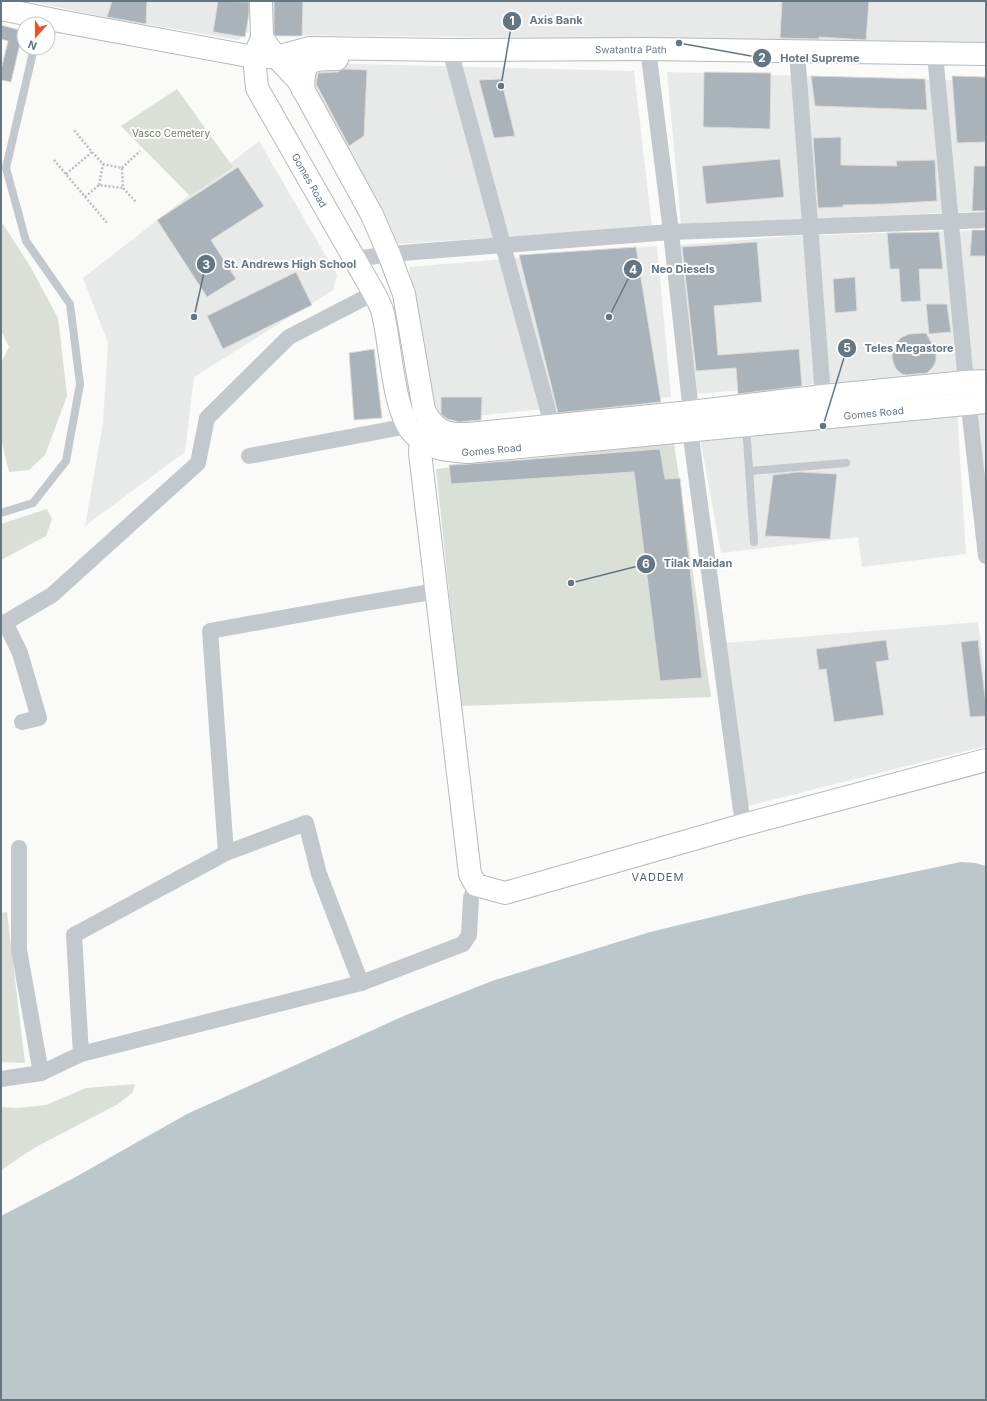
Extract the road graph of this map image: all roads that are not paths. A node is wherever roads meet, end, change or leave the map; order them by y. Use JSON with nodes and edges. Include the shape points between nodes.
{"nodes":[{"id":1,"x":261,"y":1,"type":"edge"},
{"id":2,"x":1,"y":9,"type":"edge"},
{"id":3,"x":24,"y":16,"type":"edge"},
{"id":4,"x":56,"y":23,"type":"edge"},
{"id":5,"x":258,"y":48,"type":"junction"},
{"id":6,"x":986,"y":54,"type":"edge"},
{"id":7,"x":32,"y":56,"type":"edge"},
{"id":8,"x":451,"y":56,"type":"junction"},
{"id":9,"x":649,"y":56,"type":"junction"},
{"id":10,"x":276,"y":57,"type":"junction"},
{"id":11,"x":797,"y":58,"type":"junction"},
{"id":12,"x":936,"y":61,"type":"junction"},
{"id":13,"x":986,"y":69,"type":"edge"},
{"id":14,"x":303,"y":90,"type":"junction"},
{"id":15,"x":986,"y":220,"type":"edge"},
{"id":16,"x":950,"y":221,"type":"junction"},
{"id":17,"x":809,"y":226,"type":"junction"},
{"id":18,"x":671,"y":232,"type":"junction"},
{"id":19,"x":504,"y":246,"type":"junction"},
{"id":20,"x":389,"y":254,"type":"junction"},
{"id":21,"x":356,"y":259,"type":"junction"},
{"id":22,"x":374,"y":293,"type":"junction"},
{"id":23,"x":976,"y":381,"type":"edge"},
{"id":24,"x":823,"y":396,"type":"junction"},
{"id":25,"x":977,"y":403,"type":"edge"},
{"id":26,"x":690,"y":421,"type":"junction"},
{"id":27,"x":746,"y":424,"type":"junction"},
{"id":28,"x":552,"y":425,"type":"junction"},
{"id":29,"x":422,"y":426,"type":"junction"},
{"id":30,"x":249,"y":456,"type":"dead end"},
{"id":31,"x":846,"y":463,"type":"dead end"},
{"id":32,"x":749,"y":470,"type":"junction"},
{"id":33,"x":1,"y":514,"type":"edge"},
{"id":34,"x":754,"y":542,"type":"dead end"},
{"id":35,"x":986,"y":556,"type":"edge"},
{"id":36,"x":437,"y":591,"type":"junction"},
{"id":37,"x":3,"y":624,"type":"edge"},
{"id":38,"x":22,"y":722,"type":"dead end"},
{"id":39,"x":986,"y":760,"type":"edge"},
{"id":40,"x":743,"y":825,"type":"junction"},
{"id":41,"x":19,"y":848,"type":"dead end"},
{"id":42,"x":226,"y":853,"type":"junction"},
{"id":43,"x":476,"y":885,"type":"junction"},
{"id":44,"x":361,"y":983,"type":"junction"},
{"id":45,"x":81,"y":1054,"type":"junction"},
{"id":46,"x":41,"y":1073,"type":"junction"},
{"id":47,"x":1,"y":1079,"type":"edge"}],
"edges":[{"from":1,"to":5,"type":"main road","name":"Gomes Road"},
{"from":2,"to":3,"type":"main road"},
{"from":4,"to":5,"type":"main road"},
{"from":5,"to":10,"type":"main road"},
{"from":5,"to":21,"type":"main road","name":"Gomes Road","via":[[257,88]]},
{"from":6,"to":12,"type":"main road","name":"Swatantra Path"},
{"from":7,"to":33,"type":"lane","via":[[6,168],[26,241],[70,304],[80,384],[66,461],[33,503]]},
{"from":8,"to":9,"type":"main road","name":"Swatantra Path"},
{"from":8,"to":10,"type":"main road","name":"Swatantra Path","via":[[309,48]]},
{"from":8,"to":14,"type":"main road","name":"Swatantra Path","via":[[316,59],[307,68]]},
{"from":8,"to":19,"type":"street"},
{"from":9,"to":11,"type":"main road","name":"Swatantra Path"},
{"from":9,"to":18,"type":"street"},
{"from":10,"to":14,"type":"main road","via":[[298,80]]},
{"from":11,"to":12,"type":"main road","name":"Swatantra Path"},
{"from":11,"to":17,"type":"street"},
{"from":12,"to":13,"type":"main road","name":"Swatantra Path"},
{"from":12,"to":16,"type":"street"},
{"from":14,"to":20,"type":"main road","via":[[372,215]]},
{"from":15,"to":16,"type":"street"},
{"from":16,"to":17,"type":"street"},
{"from":16,"to":23,"type":"street"},
{"from":17,"to":18,"type":"street"},
{"from":17,"to":24,"type":"street"},
{"from":18,"to":19,"type":"street"},
{"from":18,"to":26,"type":"street"},
{"from":19,"to":20,"type":"street"},
{"from":19,"to":28,"type":"street"},
{"from":20,"to":21,"type":"street"},
{"from":20,"to":29,"type":"main road","via":[[404,294],[424,410]]},
{"from":21,"to":22,"type":"main road","name":"Gomes Road"},
{"from":22,"to":29,"type":"main road","name":"Gomes Road","via":[[382,310],[402,413]]},
{"from":22,"to":37,"type":"street","via":[[289,337],[207,418],[198,463],[52,595]]},
{"from":23,"to":24,"type":"main road","name":"Gomes Road"},
{"from":23,"to":25,"type":"street"},
{"from":24,"to":26,"type":"main road","name":"Gomes Road"},
{"from":25,"to":27,"type":"main road","name":"Gomes Road"},
{"from":25,"to":35,"type":"street"},
{"from":26,"to":27,"type":"main road","name":"Gomes Road"},
{"from":26,"to":28,"type":"main road","name":"Gomes Road"},
{"from":26,"to":29,"type":"main road","name":"Gomes Road","via":[[554,444],[468,452],[439,449]]},
{"from":26,"to":40,"type":"street"},
{"from":27,"to":32,"type":"lane"},
{"from":28,"to":29,"type":"main road","name":"Gomes Road","via":[[453,435]]},
{"from":29,"to":30,"type":"street"},
{"from":29,"to":36,"type":"main road","via":[[420,453]]},
{"from":31,"to":32,"type":"lane"},
{"from":32,"to":34,"type":"lane"},
{"from":36,"to":42,"type":"street","via":[[210,631]]},
{"from":36,"to":43,"type":"main road","via":[[470,874]]},
{"from":37,"to":38,"type":"street","via":[[20,653],[39,718]]},
{"from":39,"to":40,"type":"main road"},
{"from":40,"to":43,"type":"main road","via":[[505,893]]},
{"from":41,"to":46,"type":"street","via":[[19,950]]},
{"from":42,"to":44,"type":"street","via":[[306,823],[319,874]]},
{"from":42,"to":45,"type":"street","via":[[74,935]]},
{"from":43,"to":44,"type":"street","via":[[471,898],[469,934],[464,944]]},
{"from":44,"to":45,"type":"street"},
{"from":45,"to":46,"type":"street"},
{"from":46,"to":47,"type":"street"}]}
